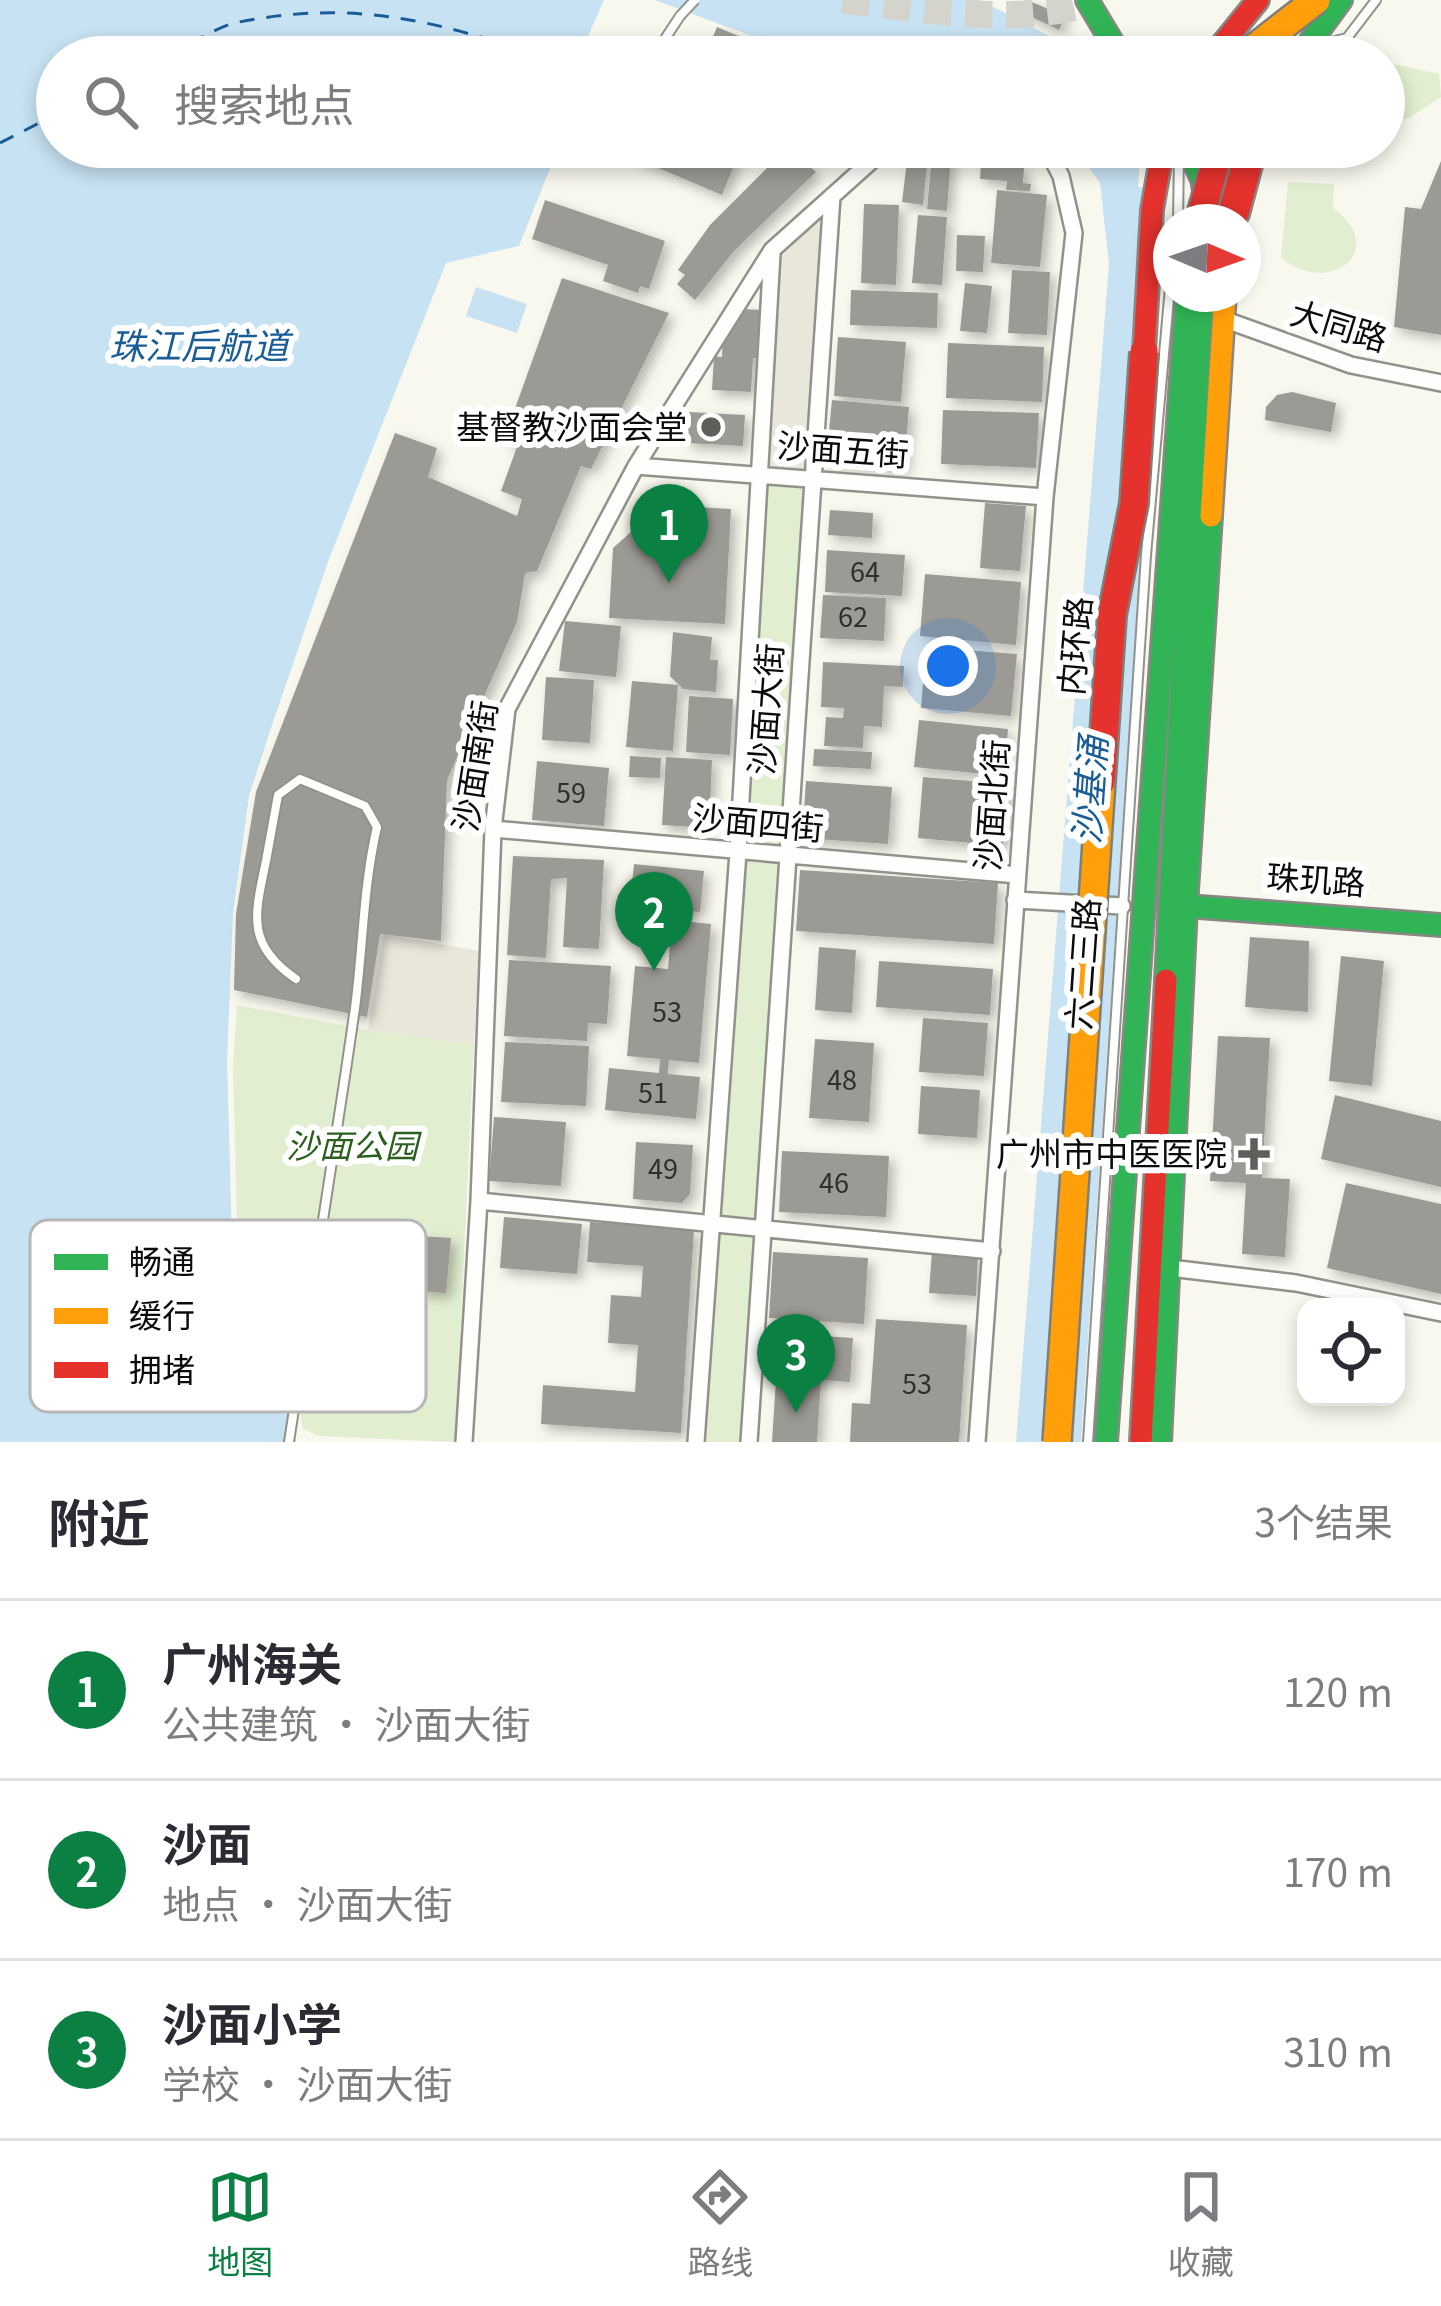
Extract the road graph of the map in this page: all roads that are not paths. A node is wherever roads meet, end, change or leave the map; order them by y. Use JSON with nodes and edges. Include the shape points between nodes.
{"nodes":[{"id":1,"x":695,"y":0,"type":"edge"},
{"id":2,"x":1087,"y":0,"type":"edge"},
{"id":3,"x":1258,"y":0,"type":"edge"},
{"id":4,"x":1290,"y":0,"type":"edge"},
{"id":5,"x":1303,"y":0,"type":"edge"},
{"id":6,"x":1316,"y":0,"type":"edge"},
{"id":7,"x":1341,"y":0,"type":"edge"},
{"id":8,"x":1376,"y":0,"type":"edge"},
{"id":9,"x":667,"y":36,"type":"edge"},
{"id":10,"x":1108,"y":36,"type":"edge"},
{"id":11,"x":1229,"y":36,"type":"edge"},
{"id":12,"x":1270,"y":36,"type":"edge"},
{"id":13,"x":1270,"y":36,"type":"edge"},
{"id":14,"x":1281,"y":36,"type":"edge"},
{"id":15,"x":1314,"y":36,"type":"edge"},
{"id":16,"x":1349,"y":36,"type":"edge"},
{"id":17,"x":863,"y":168,"type":"edge"},
{"id":18,"x":1057,"y":168,"type":"edge"},
{"id":19,"x":1165,"y":168,"type":"edge"},
{"id":20,"x":1173,"y":168,"type":"edge"},
{"id":21,"x":1191,"y":168,"type":"edge"},
{"id":22,"x":1215,"y":168,"type":"edge"},
{"id":23,"x":1233,"y":168,"type":"edge"},
{"id":24,"x":1249,"y":168,"type":"edge"},
{"id":25,"x":832,"y":196,"type":"junction"},
{"id":26,"x":1176,"y":204,"type":"edge"},
{"id":27,"x":1203,"y":204,"type":"edge"},
{"id":28,"x":1207,"y":204,"type":"edge"},
{"id":29,"x":1232,"y":204,"type":"edge"},
{"id":30,"x":1238,"y":204,"type":"edge"},
{"id":31,"x":772,"y":250,"type":"junction"},
{"id":32,"x":1168,"y":312,"type":"edge"},
{"id":33,"x":1186,"y":312,"type":"edge"},
{"id":34,"x":1201,"y":312,"type":"edge"},
{"id":35,"x":1224,"y":312,"type":"edge"},
{"id":36,"x":1237,"y":312,"type":"edge"},
{"id":37,"x":1441,"y":383,"type":"edge"},
{"id":38,"x":636,"y":466,"type":"junction"},
{"id":39,"x":760,"y":474,"type":"junction"},
{"id":40,"x":812,"y":478,"type":"junction"},
{"id":41,"x":1045,"y":497,"type":"junction"},
{"id":42,"x":493,"y":829,"type":"junction"},
{"id":43,"x":737,"y":852,"type":"junction"},
{"id":44,"x":785,"y":856,"type":"junction"},
{"id":45,"x":1017,"y":875,"type":"junction"},
{"id":46,"x":1015,"y":900,"type":"junction"},
{"id":47,"x":1121,"y":906,"type":"junction"},
{"id":48,"x":1186,"y":906,"type":"junction"},
{"id":49,"x":1441,"y":925,"type":"edge"},
{"id":50,"x":296,"y":979,"type":"dead end"},
{"id":51,"x":479,"y":1201,"type":"junction"},
{"id":52,"x":322,"y":1220,"type":"edge"},
{"id":53,"x":713,"y":1221,"type":"junction"},
{"id":54,"x":762,"y":1228,"type":"junction"},
{"id":55,"x":992,"y":1251,"type":"junction"},
{"id":56,"x":1170,"y":1268,"type":"junction"},
{"id":57,"x":1441,"y":1312,"type":"edge"},
{"id":58,"x":294,"y":1412,"type":"edge"},
{"id":59,"x":1102,"y":1438,"type":"edge"},
{"id":60,"x":289,"y":1442,"type":"edge"},
{"id":61,"x":464,"y":1442,"type":"edge"},
{"id":62,"x":696,"y":1442,"type":"edge"},
{"id":63,"x":748,"y":1442,"type":"edge"},
{"id":64,"x":977,"y":1442,"type":"edge"},
{"id":65,"x":1057,"y":1442,"type":"edge"},
{"id":66,"x":1141,"y":1442,"type":"edge"},
{"id":67,"x":1160,"y":1442,"type":"edge"}],
"edges":[{"from":1,"to":9,"type":"lane","bridge":true},
{"from":2,"to":10,"type":"main road"},
{"from":3,"to":11,"type":"main road"},
{"from":4,"to":12,"type":"main road","bridge":true},
{"from":5,"to":14,"type":"main road"},
{"from":6,"to":13,"type":"main road","bridge":true},
{"from":7,"to":15,"type":"main road"},
{"from":8,"to":16,"type":"lane"},
{"from":17,"to":25,"type":"street","name":"沙面南街"},
{"from":18,"to":41,"type":"street","name":"沙面北街","via":[[1074,233]]},
{"from":19,"to":65,"type":"main road","name":"内环路","bridge":true,"via":[[1152,209],[1134,503],[1112,615]]},
{"from":20,"to":26,"type":"lane"},
{"from":21,"to":27,"type":"main road","via":[[1202,179]]},
{"from":22,"to":28,"type":"main road","bridge":true},
{"from":23,"to":29,"type":"main road"},
{"from":24,"to":30,"type":"main road"},
{"from":25,"to":31,"type":"street","name":"沙面南街"},
{"from":25,"to":40,"type":"street","name":"沙面大街"},
{"from":31,"to":38,"type":"street","name":"沙面南街"},
{"from":31,"to":39,"type":"street","name":"沙面大街"},
{"from":32,"to":47,"type":"lane","name":"六二三路"},
{"from":33,"to":59,"type":"main road"},
{"from":34,"to":66,"type":"main road"},
{"from":35,"to":48,"type":"main road"},
{"from":36,"to":37,"type":"street","name":"大同路","via":[[1352,364]]},
{"from":38,"to":39,"type":"street","name":"沙面五街"},
{"from":38,"to":42,"type":"street","name":"沙面南街","via":[[507,709]]},
{"from":39,"to":40,"type":"street","name":"沙面五街"},
{"from":39,"to":43,"type":"street","name":"沙面大街"},
{"from":40,"to":41,"type":"street","name":"沙面五街"},
{"from":40,"to":44,"type":"street","name":"沙面大街"},
{"from":41,"to":45,"type":"street","name":"沙面北街"},
{"from":42,"to":43,"type":"street","name":"沙面四街"},
{"from":42,"to":51,"type":"street","name":"沙面南街"},
{"from":43,"to":44,"type":"street","name":"沙面四街"},
{"from":43,"to":53,"type":"street","name":"沙面大街"},
{"from":44,"to":45,"type":"street","name":"沙面四街"},
{"from":44,"to":54,"type":"street","name":"沙面大街"},
{"from":45,"to":46,"type":"street","name":"沙面北街"},
{"from":46,"to":47,"type":"street"},
{"from":46,"to":55,"type":"street","name":"沙面北街"},
{"from":47,"to":59,"type":"lane","name":"六二三路"},
{"from":48,"to":49,"type":"main road","name":"珠玑路"},
{"from":48,"to":56,"type":"main road"},
{"from":50,"to":52,"type":"lane","via":[[266,953],[255,908],[278,795],[300,779],[365,806],[377,827]]},
{"from":51,"to":53,"type":"street"},
{"from":51,"to":61,"type":"street","name":"沙面南街"},
{"from":53,"to":54,"type":"street"},
{"from":53,"to":62,"type":"street","name":"沙面大街"},
{"from":54,"to":55,"type":"street"},
{"from":54,"to":63,"type":"street","name":"沙面大街"},
{"from":55,"to":64,"type":"street","name":"沙面北街"},
{"from":56,"to":57,"type":"street"},
{"from":56,"to":67,"type":"main road"},
{"from":58,"to":60,"type":"lane"}]}
